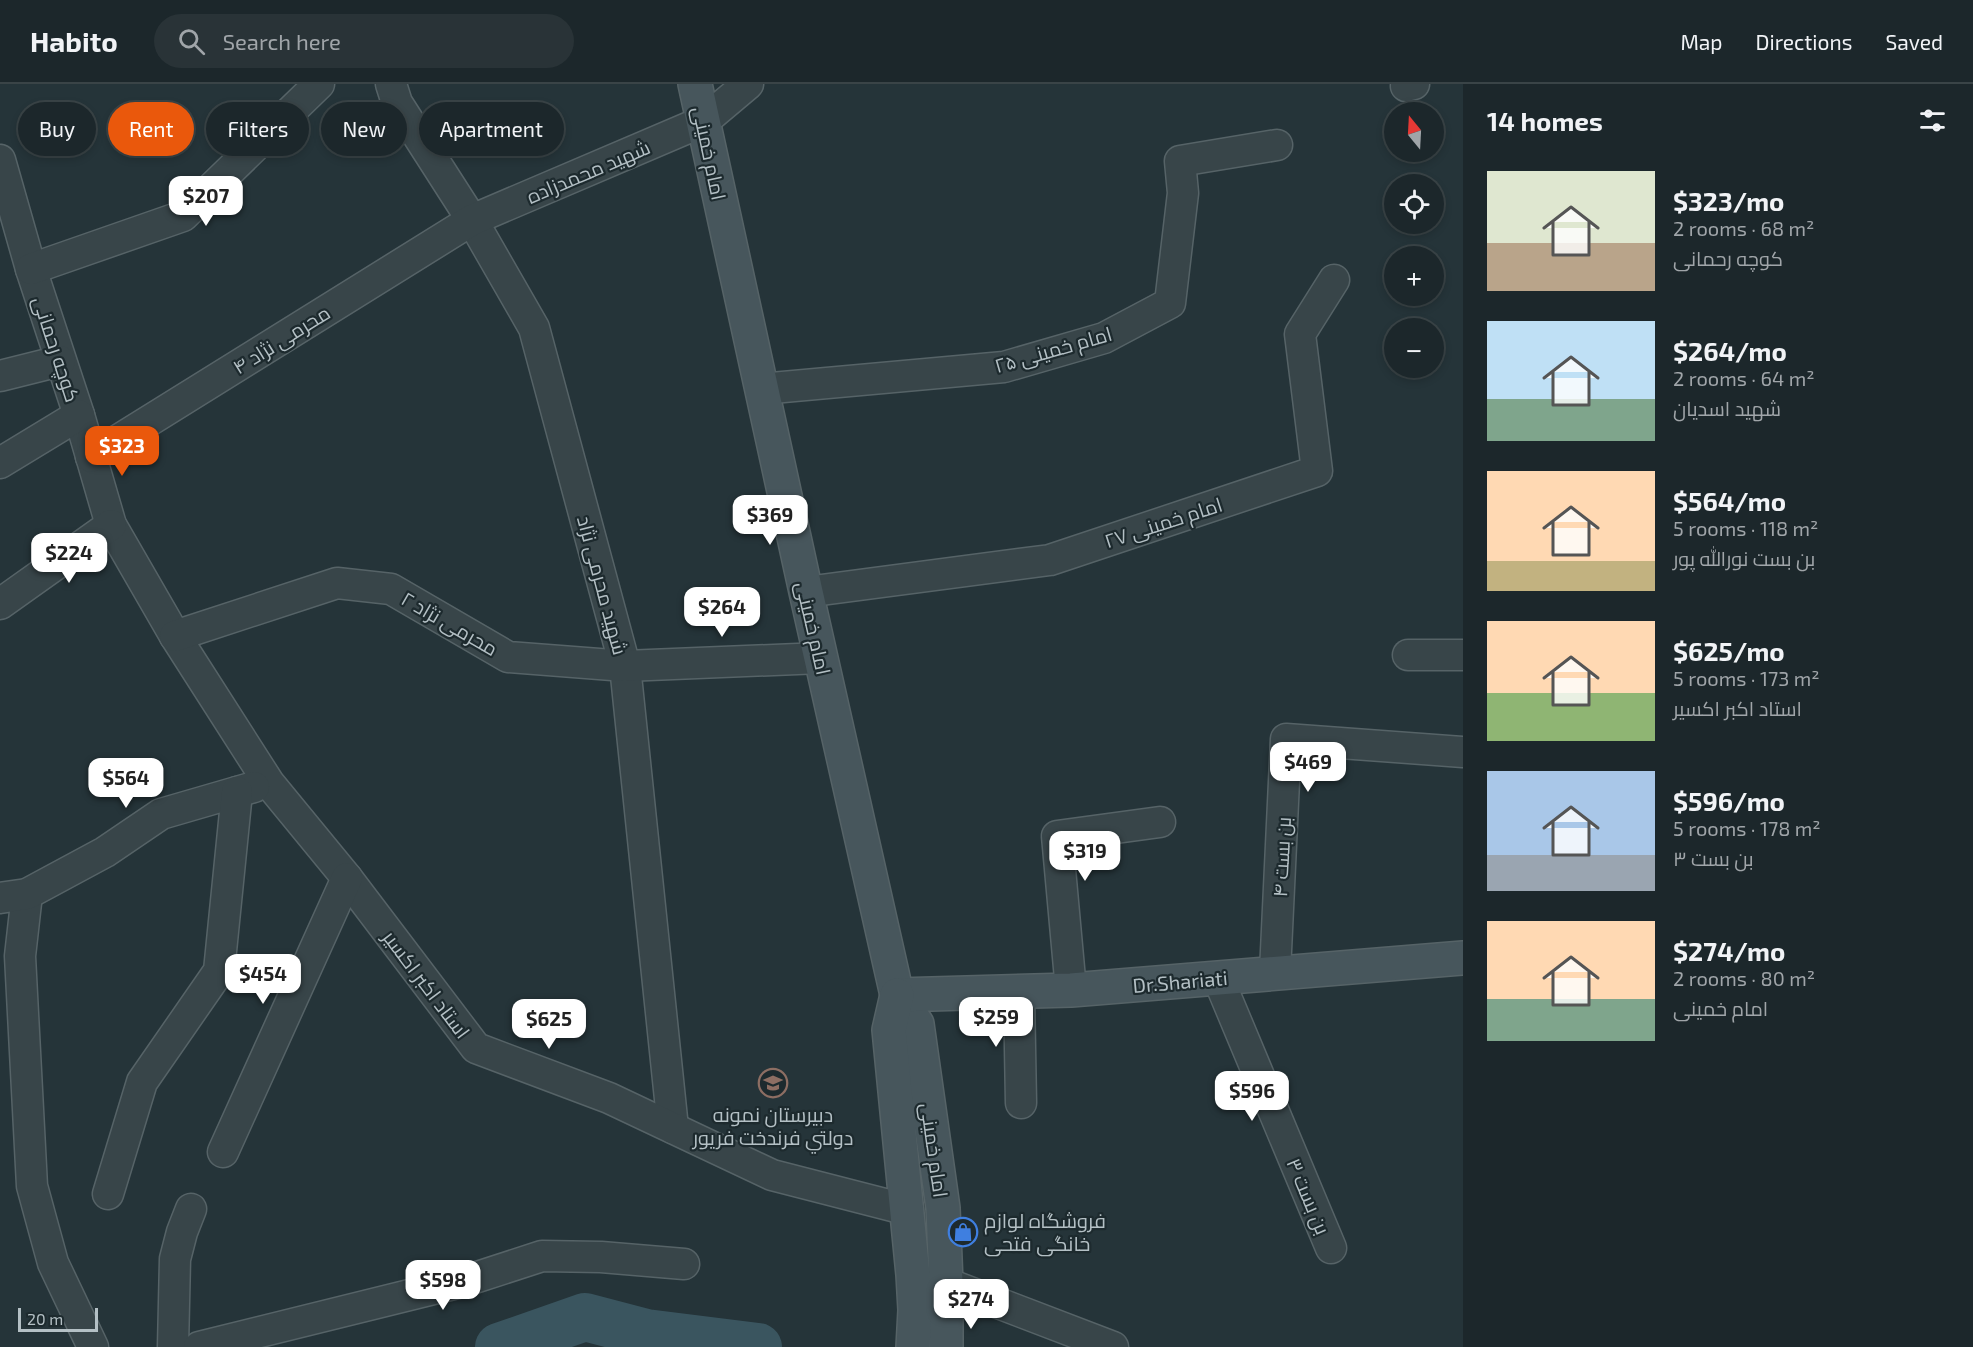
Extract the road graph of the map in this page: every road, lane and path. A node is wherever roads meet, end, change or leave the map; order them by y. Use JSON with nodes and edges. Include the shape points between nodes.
{"nodes":[{"id":1,"x":319,"y":84,"type":"edge"},
{"id":2,"x":391,"y":84,"type":"edge"},
{"id":3,"x":695,"y":84,"type":"edge"},
{"id":4,"x":748,"y":84,"type":"edge"},
{"id":5,"x":704,"y":121,"type":"junction"},
{"id":6,"x":1277,"y":145,"type":"dead end"},
{"id":7,"x":0,"y":160,"type":"edge"},
{"id":8,"x":4,"y":193,"type":"edge"},
{"id":9,"x":472,"y":220,"type":"junction"},
{"id":10,"x":31,"y":269,"type":"junction"},
{"id":11,"x":1334,"y":280,"type":"dead end"},
{"id":12,"x":60,"y":362,"type":"junction"},
{"id":13,"x":0,"y":376,"type":"edge"},
{"id":14,"x":762,"y":389,"type":"junction"},
{"id":15,"x":79,"y":415,"type":"junction"},
{"id":16,"x":91,"y":457,"type":"junction"},
{"id":17,"x":0,"y":463,"type":"edge"},
{"id":18,"x":111,"y":525,"type":"junction"},
{"id":19,"x":806,"y":592,"type":"junction"},
{"id":20,"x":0,"y":604,"type":"edge"},
{"id":21,"x":175,"y":636,"type":"junction"},
{"id":22,"x":1408,"y":655,"type":"dead end"},
{"id":23,"x":1463,"y":655,"type":"edge"},
{"id":24,"x":821,"y":658,"type":"junction"},
{"id":25,"x":625,"y":666,"type":"junction"},
{"id":26,"x":1463,"y":752,"type":"edge"},
{"id":27,"x":269,"y":783,"type":"junction"},
{"id":28,"x":237,"y":792,"type":"junction"},
{"id":29,"x":1160,"y":822,"type":"dead end"},
{"id":30,"x":347,"y":878,"type":"junction"},
{"id":31,"x":14,"y":896,"type":"edge"},
{"id":32,"x":1463,"y":958,"type":"edge"},
{"id":33,"x":1463,"y":967,"type":"edge"},
{"id":34,"x":1275,"y":972,"type":"junction"},
{"id":35,"x":1218,"y":978,"type":"junction"},
{"id":36,"x":1071,"y":990,"type":"junction"},
{"id":37,"x":1019,"y":993,"type":"junction"},
{"id":38,"x":897,"y":995,"type":"junction"},
{"id":39,"x":1021,"y":1103,"type":"dead end"},
{"id":40,"x":673,"y":1128,"type":"junction"},
{"id":41,"x":223,"y":1152,"type":"dead end"},
{"id":42,"x":108,"y":1194,"type":"dead end"},
{"id":43,"x":191,"y":1209,"type":"dead end"},
{"id":44,"x":908,"y":1210,"type":"junction"},
{"id":45,"x":1331,"y":1248,"type":"dead end"},
{"id":46,"x":684,"y":1264,"type":"dead end"},
{"id":47,"x":936,"y":1302,"type":"junction"},
{"id":48,"x":93,"y":1347,"type":"edge"},
{"id":49,"x":173,"y":1347,"type":"edge"},
{"id":50,"x":199,"y":1347,"type":"edge"},
{"id":51,"x":913,"y":1347,"type":"edge"},
{"id":52,"x":946,"y":1347,"type":"edge"},
{"id":53,"x":1113,"y":1347,"type":"edge"}],
"edges":[{"from":1,"to":10,"type":"street","via":[[183,216]]},
{"from":2,"to":9,"type":"street","name":"شهید محرمی نژاد","via":[[397,103]]},
{"from":3,"to":5,"type":"street","name":"امام خمینی"},
{"from":4,"to":5,"type":"street","name":"شهید محمدزاده"},
{"from":5,"to":9,"type":"street","name":"شهید محمدزاده"},
{"from":5,"to":14,"type":"street","name":"امام خمینی"},
{"from":6,"to":14,"type":"street","name":"امام خمینی ۲۵","via":[[1180,161],[1183,192],[1170,303],[1104,338],[1004,367]]},
{"from":7,"to":8,"type":"street","name":"کوچه رحمانی"},
{"from":8,"to":10,"type":"street","name":"کوچه رحمانی"},
{"from":9,"to":16,"type":"street","name":"محرمی نژاد ۴"},
{"from":9,"to":25,"type":"street","name":"شهید محرمی نژاد","via":[[534,328]]},
{"from":10,"to":12,"type":"street","name":"کوچه رحمانی"},
{"from":11,"to":19,"type":"street","name":"امام خمینی ۲۷","via":[[1300,334],[1317,471],[1050,560]]},
{"from":12,"to":13,"type":"street"},
{"from":12,"to":15,"type":"street","name":"کوچه رحمانی"},
{"from":14,"to":19,"type":"street","name":"امام خمینی"},
{"from":15,"to":16,"type":"street","name":"کوچه رحمانی"},
{"from":15,"to":17,"type":"street"},
{"from":16,"to":18,"type":"street","name":"کوچه رحمانی"},
{"from":18,"to":20,"type":"street"},
{"from":18,"to":21,"type":"street","name":"کوچه رحمانی"},
{"from":19,"to":24,"type":"street","name":"امام خمینی"},
{"from":21,"to":25,"type":"street","name":"محرمی نژاد ۲","via":[[337,583],[391,589],[508,657]]},
{"from":21,"to":27,"type":"street","name":"کوچه رحمانی"},
{"from":22,"to":23,"type":"street"},
{"from":24,"to":25,"type":"street","name":"محرمی نژاد ۲"},
{"from":24,"to":38,"type":"street","name":"امام خمینی"},
{"from":25,"to":40,"type":"street","name":"شهید محرمی نژاد"},
{"from":26,"to":34,"type":"street","name":"بن بست ۴","via":[[1286,739]]},
{"from":27,"to":28,"type":"street"},
{"from":27,"to":30,"type":"street","name":"استاد اکبر اکسیر"},
{"from":28,"to":31,"type":"street","via":[[161,814],[105,852]]},
{"from":28,"to":42,"type":"street","via":[[219,971],[142,1082]]},
{"from":29,"to":36,"type":"street","via":[[1057,836]]},
{"from":30,"to":40,"type":"street","name":"استاد اکبر اکسیر","via":[[476,1048],[609,1098]]},
{"from":30,"to":41,"type":"street"},
{"from":31,"to":48,"type":"street","via":[[32,1186],[53,1263]]},
{"from":32,"to":33,"type":"street"},
{"from":32,"to":34,"type":"street","name":"Dr.Shariati"},
{"from":34,"to":35,"type":"street","name":"Dr.Shariati"},
{"from":35,"to":36,"type":"street","name":"Dr.Shariati"},
{"from":35,"to":45,"type":"street","name":"بن بست ۳"},
{"from":36,"to":37,"type":"street","name":"Dr.Shariati"},
{"from":37,"to":38,"type":"street","name":"Dr.Shariati"},
{"from":37,"to":39,"type":"street"},
{"from":38,"to":44,"type":"street","name":"امام خمینی","via":[[889,1030]]},
{"from":38,"to":47,"type":"street","name":"امام خمینی","via":[[917,1024],[943,1208]]},
{"from":40,"to":44,"type":"street","name":"استاد اکبر اکسیر","via":[[772,1175]]},
{"from":43,"to":49,"type":"street","via":[[175,1259]]},
{"from":44,"to":47,"type":"street","name":"امام خمینی"},
{"from":46,"to":50,"type":"street","via":[[542,1256],[462,1282]]},
{"from":47,"to":51,"type":"street","name":"امام خمینی"},
{"from":47,"to":52,"type":"street","name":"امام خمینی"},
{"from":47,"to":53,"type":"street"}]}
